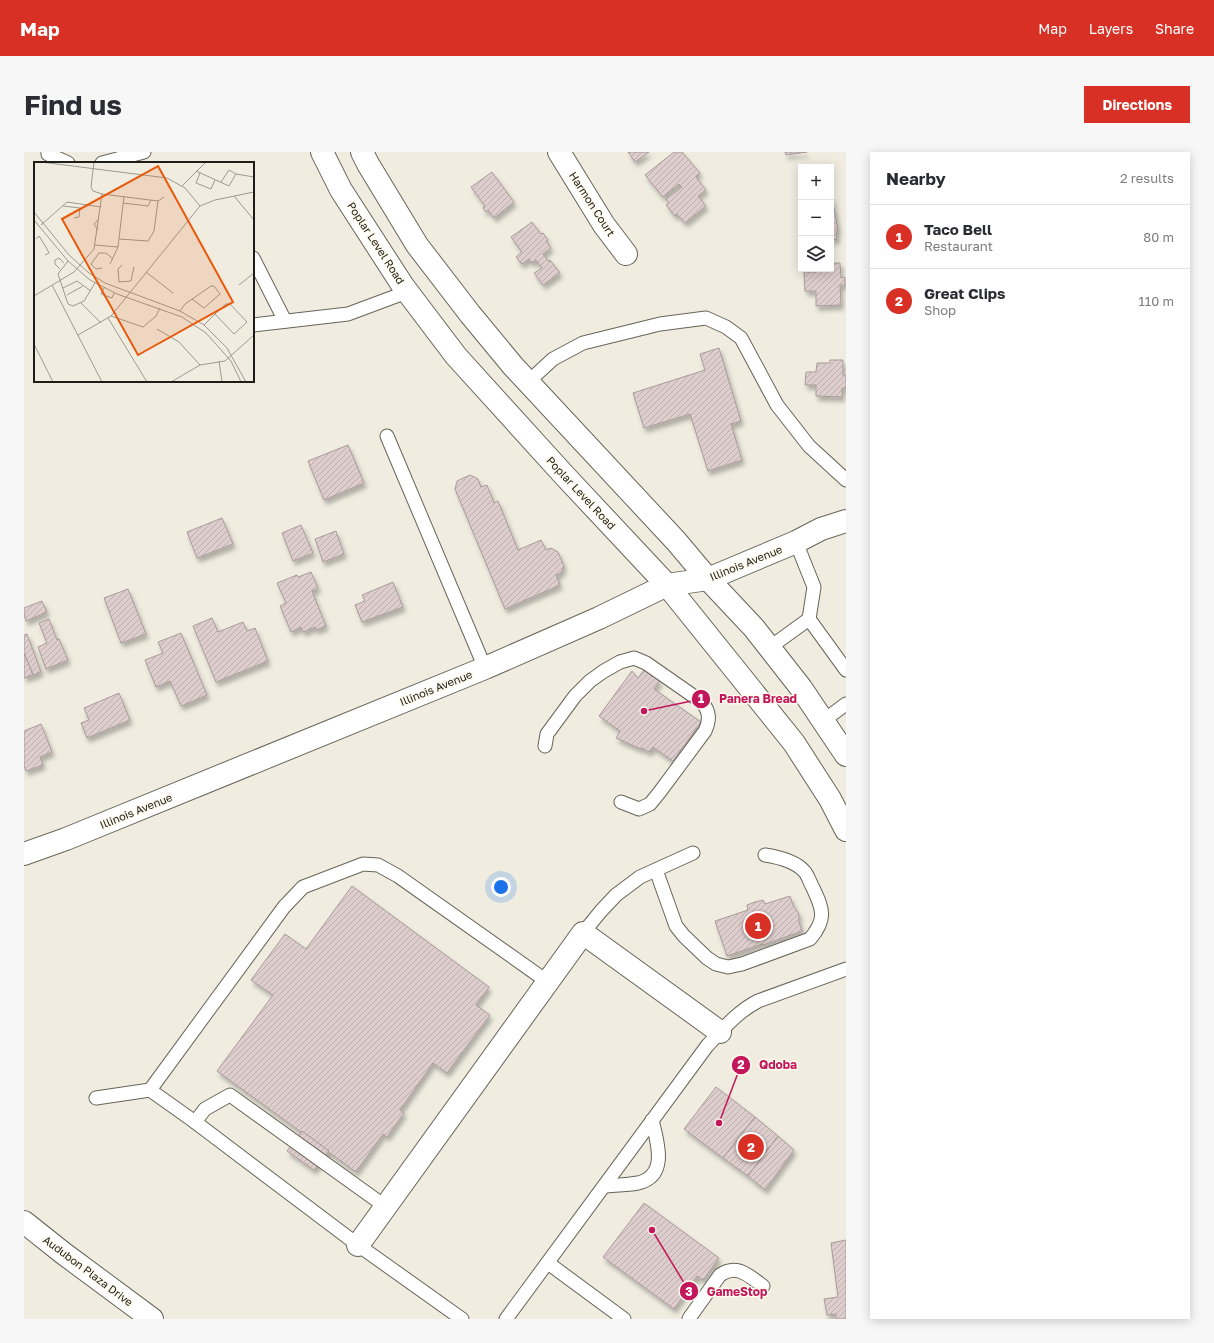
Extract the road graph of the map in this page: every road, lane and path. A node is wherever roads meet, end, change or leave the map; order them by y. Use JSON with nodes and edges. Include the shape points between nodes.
{"nodes":[{"id":1,"x":48,"y":152,"type":"edge"},
{"id":2,"x":144,"y":152,"type":"edge"},
{"id":3,"x":322,"y":152,"type":"edge"},
{"id":4,"x":362,"y":152,"type":"edge"},
{"id":5,"x":559,"y":152,"type":"edge"},
{"id":6,"x":66,"y":162,"type":"edge"},
{"id":7,"x":106,"y":162,"type":"edge"},
{"id":8,"x":626,"y":254,"type":"dead end"},
{"id":9,"x":254,"y":260,"type":"edge"},
{"id":10,"x":407,"y":292,"type":"junction"},
{"id":11,"x":285,"y":321,"type":"junction"},
{"id":12,"x":254,"y":325,"type":"edge"},
{"id":13,"x":528,"y":382,"type":"junction"},
{"id":14,"x":387,"y":436,"type":"dead end"},
{"id":15,"x":846,"y":480,"type":"edge"},
{"id":16,"x":846,"y":521,"type":"edge"},
{"id":17,"x":796,"y":542,"type":"junction"},
{"id":18,"x":708,"y":579,"type":"junction"},
{"id":19,"x":667,"y":585,"type":"junction"},
{"id":20,"x":809,"y":619,"type":"junction"},
{"id":21,"x":769,"y":648,"type":"junction"},
{"id":22,"x":485,"y":668,"type":"junction"},
{"id":23,"x":846,"y":670,"type":"edge"},
{"id":24,"x":846,"y":704,"type":"edge"},
{"id":25,"x":823,"y":721,"type":"junction"},
{"id":26,"x":545,"y":746,"type":"dead end"},
{"id":27,"x":846,"y":756,"type":"edge"},
{"id":28,"x":621,"y":802,"type":"dead end"},
{"id":29,"x":846,"y":830,"type":"edge"},
{"id":30,"x":693,"y":853,"type":"dead end"},
{"id":31,"x":24,"y":854,"type":"edge"},
{"id":32,"x":765,"y":855,"type":"dead end"},
{"id":33,"x":656,"y":870,"type":"junction"},
{"id":34,"x":583,"y":933,"type":"junction"},
{"id":35,"x":846,"y":969,"type":"edge"},
{"id":36,"x":548,"y":982,"type":"junction"},
{"id":37,"x":720,"y":1032,"type":"junction"},
{"id":38,"x":150,"y":1090,"type":"junction"},
{"id":39,"x":96,"y":1098,"type":"dead end"},
{"id":40,"x":652,"y":1120,"type":"junction"},
{"id":41,"x":194,"y":1122,"type":"junction"},
{"id":42,"x":604,"y":1186,"type":"junction"},
{"id":43,"x":386,"y":1207,"type":"junction"},
{"id":44,"x":24,"y":1222,"type":"edge"},
{"id":45,"x":358,"y":1245,"type":"junction"},
{"id":46,"x":548,"y":1263,"type":"junction"},
{"id":47,"x":763,"y":1286,"type":"dead end"},
{"id":48,"x":152,"y":1319,"type":"edge"},
{"id":49,"x":462,"y":1319,"type":"edge"},
{"id":50,"x":506,"y":1319,"type":"edge"},
{"id":51,"x":624,"y":1319,"type":"edge"},
{"id":52,"x":690,"y":1319,"type":"edge"}],
"edges":[{"from":1,"to":6,"type":"lane"},
{"from":2,"to":7,"type":"lane"},
{"from":3,"to":10,"type":"street","name":"Poplar Level Road","via":[[341,190]]},
{"from":4,"to":13,"type":"street","via":[[417,245],[470,314]]},
{"from":5,"to":8,"type":"street","name":"Harmon Court","via":[[604,225]]},
{"from":9,"to":11,"type":"lane"},
{"from":10,"to":11,"type":"lane","via":[[348,314]]},
{"from":10,"to":19,"type":"street","name":"Poplar Level Road","via":[[456,356]]},
{"from":11,"to":12,"type":"lane"},
{"from":13,"to":15,"type":"lane","via":[[553,359],[583,343],[660,324],[706,318],[726,326],[741,338],[778,405],[809,446]]},
{"from":13,"to":18,"type":"street","via":[[676,541]]},
{"from":14,"to":22,"type":"lane"},
{"from":16,"to":17,"type":"street","name":"Illinois Avenue","via":[[821,529]]},
{"from":17,"to":18,"type":"street","name":"Illinois Avenue"},
{"from":17,"to":20,"type":"lane","via":[[814,587]]},
{"from":18,"to":19,"type":"street","name":"Illinois Avenue"},
{"from":18,"to":21,"type":"street","via":[[754,628]]},
{"from":19,"to":22,"type":"street","name":"Illinois Avenue"},
{"from":19,"to":29,"type":"street","name":"Poplar Level Road","via":[[794,743],[830,799]]},
{"from":20,"to":21,"type":"lane"},
{"from":20,"to":23,"type":"lane"},
{"from":21,"to":25,"type":"street"},
{"from":22,"to":31,"type":"street","name":"Illinois Avenue","via":[[66,840]]},
{"from":24,"to":25,"type":"lane"},
{"from":25,"to":27,"type":"street"},
{"from":26,"to":28,"type":"lane","via":[[547,734],[575,696],[590,681],[620,662],[634,658],[646,663],[702,702],[709,722],[705,731],[659,793],[650,804],[639,809]]},
{"from":30,"to":33,"type":"lane"},
{"from":32,"to":33,"type":"lane","via":[[779,857],[805,872],[820,905],[822,920],[810,939],[728,967],[712,961],[676,926]]},
{"from":33,"to":34,"type":"lane","via":[[640,877],[616,895]]},
{"from":34,"to":36,"type":"street"},
{"from":34,"to":37,"type":"street"},
{"from":35,"to":37,"type":"lane","via":[[758,1001],[746,1007]]},
{"from":36,"to":38,"type":"lane","via":[[398,876],[378,865],[363,864],[303,887],[284,906]]},
{"from":36,"to":43,"type":"street"},
{"from":37,"to":40,"type":"lane"},
{"from":38,"to":39,"type":"lane"},
{"from":38,"to":41,"type":"lane"},
{"from":40,"to":42,"type":"lane"},
{"from":40,"to":42,"type":"lane","via":[[659,1159],[652,1175],[638,1183]]},
{"from":41,"to":43,"type":"lane","via":[[206,1109],[230,1095]]},
{"from":41,"to":45,"type":"lane"},
{"from":42,"to":46,"type":"lane"},
{"from":43,"to":45,"type":"street"},
{"from":44,"to":48,"type":"street","name":"Audubon Plaza Drive"},
{"from":45,"to":49,"type":"lane"},
{"from":46,"to":50,"type":"lane"},
{"from":46,"to":51,"type":"lane"},
{"from":47,"to":52,"type":"lane","via":[[747,1274],[727,1270],[720,1275]]}]}
